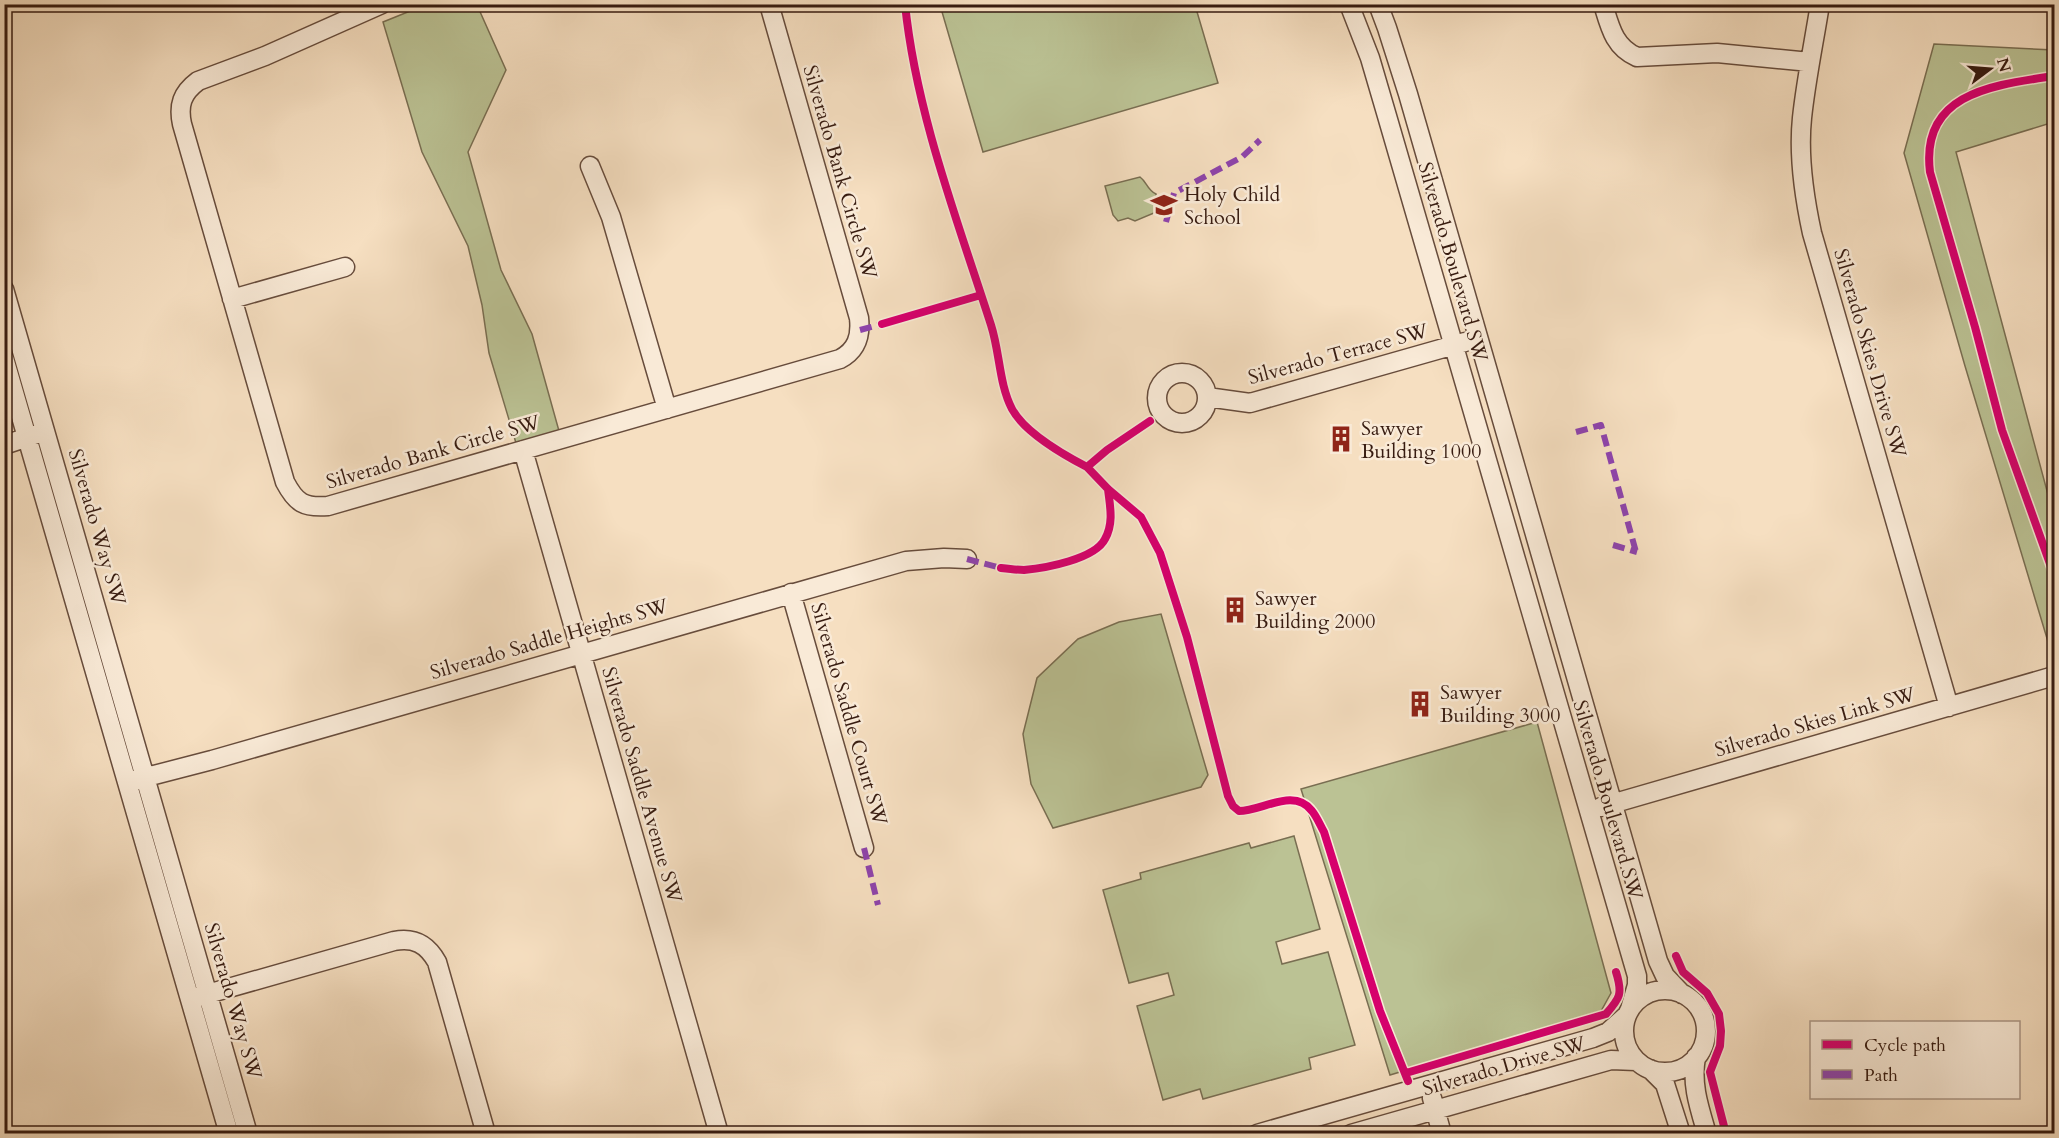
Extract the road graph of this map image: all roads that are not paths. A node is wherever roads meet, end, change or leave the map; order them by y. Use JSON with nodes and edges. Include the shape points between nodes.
{"nodes":[{"id":1,"x":382,"y":4,"type":"edge"},
{"id":2,"x":769,"y":4,"type":"edge"},
{"id":3,"x":1349,"y":4,"type":"edge"},
{"id":4,"x":1378,"y":4,"type":"edge"},
{"id":5,"x":1603,"y":4,"type":"edge"},
{"id":6,"x":1820,"y":4,"type":"edge"},
{"id":7,"x":1810,"y":62,"type":"junction"},
{"id":8,"x":590,"y":166,"type":"dead end"},
{"id":9,"x":345,"y":267,"type":"dead end"},
{"id":10,"x":4,"y":289,"type":"edge"},
{"id":11,"x":232,"y":299,"type":"junction"},
{"id":12,"x":1479,"y":338,"type":"junction"},
{"id":13,"x":1453,"y":345,"type":"junction"},
{"id":14,"x":4,"y":358,"type":"edge"},
{"id":15,"x":1208,"y":397,"type":"dead end"},
{"id":16,"x":667,"y":409,"type":"junction"},
{"id":17,"x":46,"y":432,"type":"junction"},
{"id":18,"x":28,"y":437,"type":"junction"},
{"id":19,"x":4,"y":446,"type":"edge"},
{"id":20,"x":523,"y":450,"type":"junction"},
{"id":21,"x":1533,"y":528,"type":"junction"},
{"id":22,"x":1508,"y":535,"type":"junction"},
{"id":23,"x":967,"y":559,"type":"dead end"},
{"id":24,"x":791,"y":593,"type":"junction"},
{"id":25,"x":581,"y":653,"type":"junction"},
{"id":26,"x":2055,"y":676,"type":"edge"},
{"id":27,"x":1949,"y":706,"type":"junction"},
{"id":28,"x":146,"y":778,"type":"junction"},
{"id":29,"x":127,"y":782,"type":"junction"},
{"id":30,"x":1612,"y":803,"type":"junction"},
{"id":31,"x":1588,"y":811,"type":"junction"},
{"id":32,"x":864,"y":848,"type":"dead end"},
{"id":33,"x":208,"y":993,"type":"junction"},
{"id":34,"x":1682,"y":994,"type":"junction"},
{"id":35,"x":189,"y":999,"type":"junction"},
{"id":36,"x":1629,"y":1012,"type":"junction"},
{"id":37,"x":1696,"y":1057,"type":"junction"},
{"id":38,"x":1643,"y":1065,"type":"junction"},
{"id":39,"x":1428,"y":1085,"type":"junction"},
{"id":40,"x":1435,"y":1110,"type":"junction"},
{"id":41,"x":229,"y":1134,"type":"edge"},
{"id":42,"x":248,"y":1134,"type":"edge"},
{"id":43,"x":486,"y":1134,"type":"edge"},
{"id":44,"x":719,"y":1134,"type":"edge"},
{"id":45,"x":1257,"y":1134,"type":"edge"},
{"id":46,"x":1351,"y":1134,"type":"edge"},
{"id":47,"x":1442,"y":1134,"type":"edge"},
{"id":48,"x":1680,"y":1134,"type":"edge"},
{"id":49,"x":1707,"y":1134,"type":"edge"}],
"edges":[{"from":1,"to":11,"type":"street","name":"Silverado Bank Circle SW","via":[[198,81],[184,95],[180,104],[182,124]]},
{"from":2,"to":16,"type":"street","name":"Silverado Bank Circle SW","via":[[860,330],[853,350],[840,359]]},
{"from":3,"to":13,"type":"street","name":"Silverado Boulevard SW","via":[[1373,67]]},
{"from":4,"to":12,"type":"street","name":"Silverado Boulevard SW","via":[[1399,62]]},
{"from":5,"to":7,"type":"street","via":[[1617,43],[1637,57],[1717,53]]},
{"from":6,"to":7,"type":"street","name":"Silverado Skies Drive SW"},
{"from":7,"to":27,"type":"street","name":"Silverado Skies Drive SW","via":[[1802,136],[1803,182],[1812,232]]},
{"from":8,"to":16,"type":"street","via":[[611,217]]},
{"from":9,"to":11,"type":"street"},
{"from":10,"to":17,"type":"street","name":"Silverado Way SW"},
{"from":11,"to":20,"type":"street","name":"Silverado Bank Circle SW","via":[[285,482],[300,502],[328,506]]},
{"from":12,"to":13,"type":"street","name":"Silverado Terrace SW"},
{"from":12,"to":21,"type":"street","name":"Silverado Boulevard SW"},
{"from":13,"to":15,"type":"street","name":"Silverado Terrace SW","via":[[1250,403]]},
{"from":13,"to":22,"type":"street","name":"Silverado Boulevard SW"},
{"from":14,"to":18,"type":"street","name":"Silverado Way SW"},
{"from":16,"to":20,"type":"street","name":"Silverado Bank Circle SW"},
{"from":17,"to":18,"type":"street"},
{"from":17,"to":28,"type":"street","name":"Silverado Way SW"},
{"from":18,"to":19,"type":"street"},
{"from":18,"to":29,"type":"street","name":"Silverado Way SW"},
{"from":20,"to":25,"type":"street","name":"Silverado Saddle Avenue SW"},
{"from":21,"to":22,"type":"street"},
{"from":21,"to":30,"type":"street","name":"Silverado Boulevard SW"},
{"from":22,"to":31,"type":"street","name":"Silverado Boulevard SW"},
{"from":23,"to":24,"type":"street","name":"Silverado Saddle Heights SW","via":[[906,561]]},
{"from":24,"to":25,"type":"street","name":"Silverado Saddle Heights SW"},
{"from":24,"to":32,"type":"street","name":"Silverado Saddle Court SW"},
{"from":25,"to":28,"type":"street","name":"Silverado Saddle Heights SW"},
{"from":25,"to":44,"type":"street","name":"Silverado Saddle Avenue SW"},
{"from":26,"to":27,"type":"street","name":"Silverado Skies Link SW"},
{"from":27,"to":30,"type":"street","name":"Silverado Skies Link SW"},
{"from":28,"to":29,"type":"street"},
{"from":28,"to":33,"type":"street","name":"Silverado Way SW"},
{"from":29,"to":35,"type":"street","name":"Silverado Way SW"},
{"from":30,"to":31,"type":"street","name":"Silverado Skies Link SW"},
{"from":30,"to":34,"type":"street","name":"Silverado Boulevard SW","via":[[1658,961],[1665,976]]},
{"from":31,"to":36,"type":"street","name":"Silverado Boulevard SW","via":[[1637,976]]},
{"from":33,"to":35,"type":"street"},
{"from":33,"to":42,"type":"street","name":"Silverado Way SW"},
{"from":33,"to":43,"type":"street","via":[[407,938],[426,945],[437,962]]},
{"from":34,"to":36,"type":"street","via":[[1648,994]]},
{"from":34,"to":37,"type":"street","via":[[1696,1006],[1704,1022],[1704,1040]]},
{"from":35,"to":41,"type":"street","name":"Silverado Way SW"},
{"from":36,"to":38,"type":"street","via":[[1625,1040],[1629,1051]]},
{"from":36,"to":39,"type":"street","name":"Silverado Drive SW","via":[[1608,1032],[1593,1038]]},
{"from":37,"to":38,"type":"street","via":[[1675,1071],[1663,1072]]},
{"from":37,"to":49,"type":"street","via":[[1694,1086]]},
{"from":38,"to":40,"type":"street","name":"Silverado Drive SW","via":[[1611,1060]]},
{"from":38,"to":48,"type":"street","via":[[1665,1084]]},
{"from":39,"to":40,"type":"street"},
{"from":39,"to":45,"type":"street","name":"Silverado Drive SW"},
{"from":40,"to":46,"type":"street","name":"Silverado Drive SW"},
{"from":40,"to":47,"type":"street"}]}
